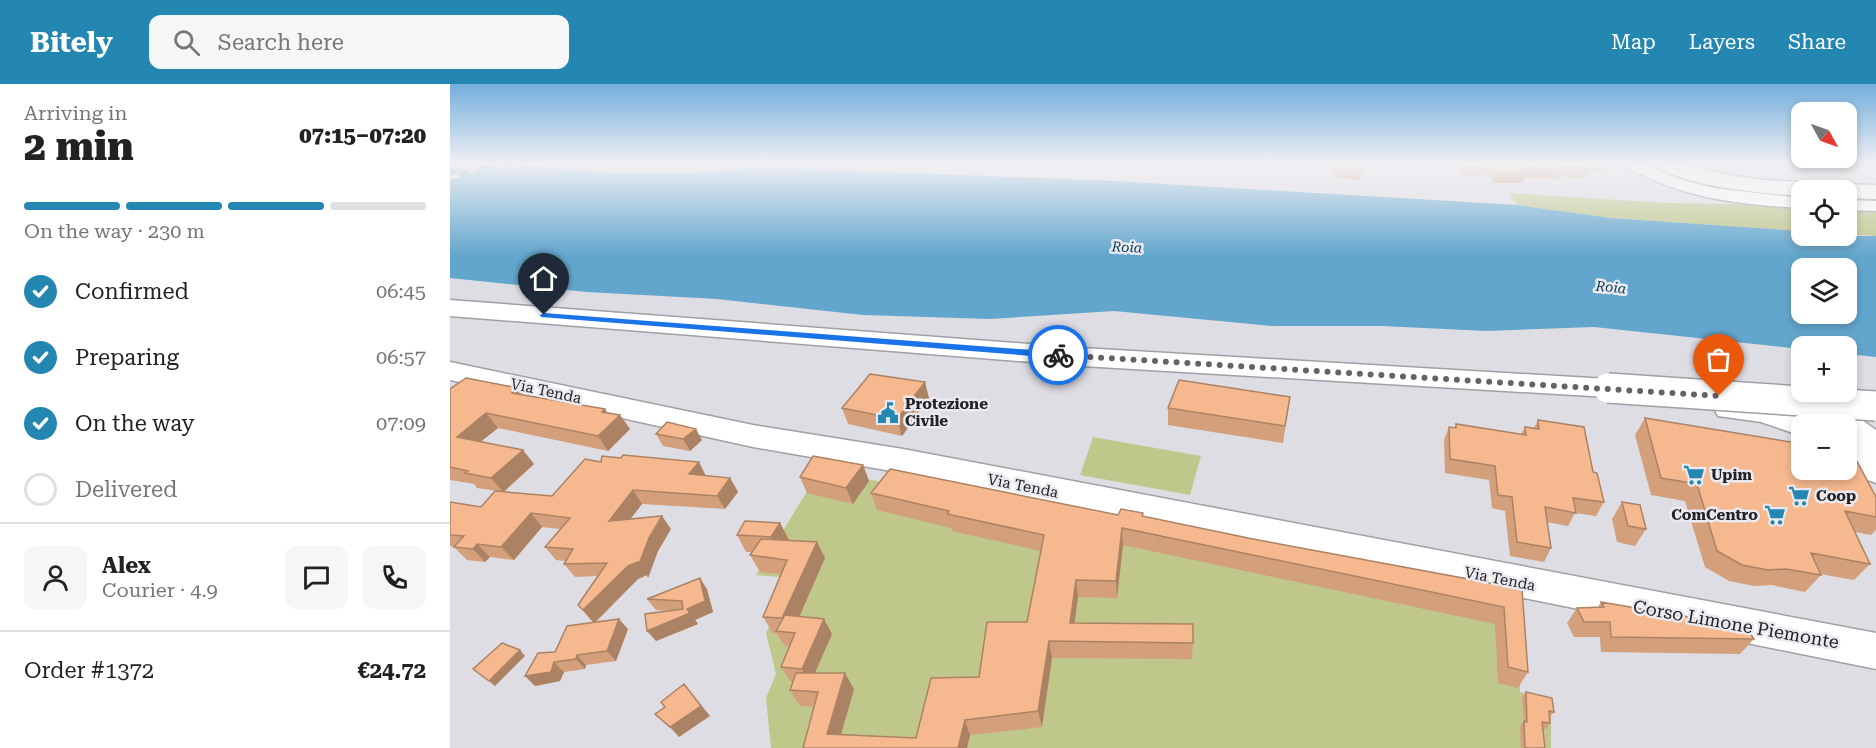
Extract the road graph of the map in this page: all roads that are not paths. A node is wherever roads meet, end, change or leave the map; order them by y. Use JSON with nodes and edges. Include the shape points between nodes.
{"nodes":[{"id":1,"x":1713,"y":194,"type":"edge"},
{"id":2,"x":1791,"y":201,"type":"edge"},
{"id":3,"x":1857,"y":205,"type":"edge"},
{"id":4,"x":1876,"y":206,"type":"edge"},
{"id":5,"x":450,"y":308,"type":"edge"},
{"id":6,"x":1260,"y":368,"type":"junction"},
{"id":7,"x":450,"y":371,"type":"edge"},
{"id":8,"x":1764,"y":385,"type":"dead end"},
{"id":9,"x":1876,"y":406,"type":"edge"},
{"id":10,"x":1791,"y":422,"type":"edge"},
{"id":11,"x":1857,"y":432,"type":"edge"},
{"id":12,"x":1876,"y":446,"type":"edge"},
{"id":13,"x":1857,"y":458,"type":"edge"},
{"id":14,"x":1876,"y":471,"type":"edge"},
{"id":15,"x":1596,"y":598,"type":"joint"},
{"id":16,"x":1867,"y":645,"type":"edge"}],
"edges":[{"from":1,"to":2,"type":"street"},
{"from":3,"to":4,"type":"street"},
{"from":5,"to":6,"type":"main road"},
{"from":6,"to":8,"type":"main road","via":[[1351,364]]},
{"from":6,"to":9,"type":"main road","bridge":true},
{"from":6,"to":10,"type":"main road","via":[[1336,382],[1765,412]]},
{"from":7,"to":15,"type":"main road","name":"Via Tenda","via":[[753,436],[903,461]]},
{"from":11,"to":12,"type":"main road"},
{"from":13,"to":14,"type":"main road"},
{"from":15,"to":16,"type":"main road","name":"Corso Limone Piemonte"}]}
